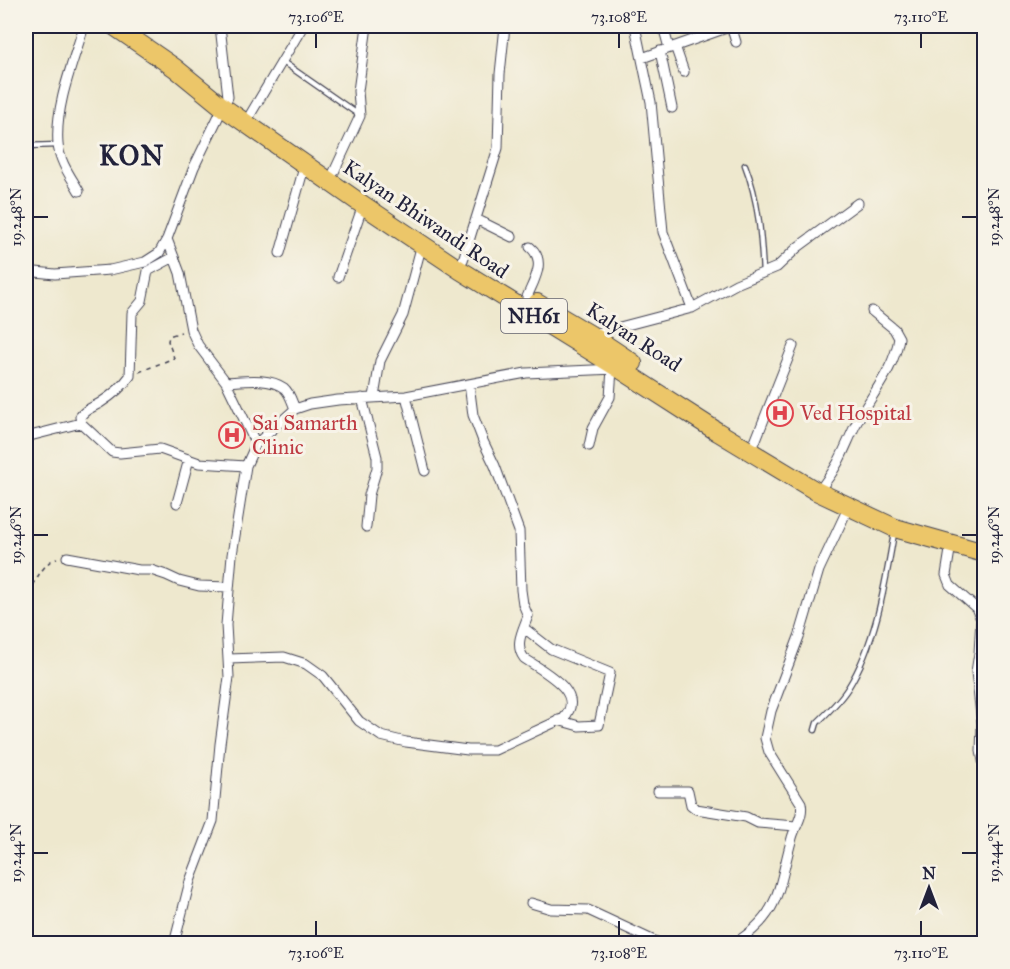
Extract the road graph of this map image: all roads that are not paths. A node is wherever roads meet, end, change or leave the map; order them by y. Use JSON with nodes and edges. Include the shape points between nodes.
{"nodes":[{"id":1,"x":84,"y":26,"type":"edge"},
{"id":2,"x":114,"y":26,"type":"edge"},
{"id":3,"x":132,"y":26,"type":"edge"},
{"id":4,"x":220,"y":26,"type":"edge"},
{"id":5,"x":303,"y":26,"type":"edge"},
{"id":6,"x":367,"y":26,"type":"edge"},
{"id":7,"x":505,"y":26,"type":"edge"},
{"id":8,"x":635,"y":26,"type":"edge"},
{"id":9,"x":663,"y":26,"type":"edge"},
{"id":10,"x":731,"y":26,"type":"edge"},
{"id":11,"x":736,"y":42,"type":"dead end"},
{"id":12,"x":668,"y":48,"type":"junction"},
{"id":13,"x":642,"y":58,"type":"junction"},
{"id":14,"x":283,"y":62,"type":"junction"},
{"id":15,"x":684,"y":72,"type":"dead end"},
{"id":16,"x":226,"y":103,"type":"junction"},
{"id":17,"x":672,"y":108,"type":"dead end"},
{"id":18,"x":250,"y":114,"type":"junction"},
{"id":19,"x":360,"y":116,"type":"junction"},
{"id":20,"x":58,"y":145,"type":"junction"},
{"id":21,"x":26,"y":146,"type":"edge"},
{"id":22,"x":305,"y":164,"type":"junction"},
{"id":23,"x":745,"y":165,"type":"dead end"},
{"id":24,"x":334,"y":172,"type":"junction"},
{"id":25,"x":79,"y":191,"type":"dead end"},
{"id":26,"x":858,"y":202,"type":"dead end"},
{"id":27,"x":363,"y":205,"type":"junction"},
{"id":28,"x":476,"y":219,"type":"junction"},
{"id":29,"x":512,"y":237,"type":"dead end"},
{"id":30,"x":167,"y":239,"type":"junction"},
{"id":31,"x":422,"y":244,"type":"junction"},
{"id":32,"x":530,"y":247,"type":"dead end"},
{"id":33,"x":280,"y":252,"type":"dead end"},
{"id":34,"x":174,"y":257,"type":"junction"},
{"id":35,"x":463,"y":260,"type":"junction"},
{"id":36,"x":26,"y":271,"type":"edge"},
{"id":37,"x":764,"y":273,"type":"junction"},
{"id":38,"x":338,"y":277,"type":"dead end"},
{"id":39,"x":527,"y":297,"type":"junction"},
{"id":40,"x":692,"y":308,"type":"junction"},
{"id":41,"x":872,"y":311,"type":"dead end"},
{"id":42,"x":591,"y":335,"type":"junction"},
{"id":43,"x":793,"y":346,"type":"dead end"},
{"id":44,"x":622,"y":367,"type":"junction"},
{"id":45,"x":226,"y":382,"type":"junction"},
{"id":46,"x":469,"y":384,"type":"junction"},
{"id":47,"x":406,"y":396,"type":"junction"},
{"id":48,"x":374,"y":397,"type":"junction"},
{"id":49,"x":362,"y":398,"type":"junction"},
{"id":50,"x":295,"y":409,"type":"junction"},
{"id":51,"x":81,"y":423,"type":"junction"},
{"id":52,"x":26,"y":437,"type":"edge"},
{"id":53,"x":755,"y":442,"type":"junction"},
{"id":54,"x":256,"y":444,"type":"junction"},
{"id":55,"x":589,"y":446,"type":"dead end"},
{"id":56,"x":189,"y":459,"type":"junction"},
{"id":57,"x":246,"y":466,"type":"junction"},
{"id":58,"x":425,"y":471,"type":"dead end"},
{"id":59,"x":824,"y":484,"type":"junction"},
{"id":60,"x":177,"y":503,"type":"dead end"},
{"id":61,"x":849,"y":506,"type":"junction"},
{"id":62,"x":366,"y":527,"type":"dead end"},
{"id":63,"x":895,"y":528,"type":"junction"},
{"id":64,"x":984,"y":541,"type":"edge"},
{"id":65,"x":951,"y":544,"type":"junction"},
{"id":66,"x":984,"y":553,"type":"edge"},
{"id":67,"x":67,"y":557,"type":"road end"},
{"id":68,"x":229,"y":587,"type":"junction"},
{"id":69,"x":524,"y":628,"type":"junction"},
{"id":70,"x":229,"y":659,"type":"junction"},
{"id":71,"x":558,"y":720,"type":"junction"},
{"id":72,"x":815,"y":730,"type":"dead end"},
{"id":73,"x":984,"y":766,"type":"edge"},
{"id":74,"x":658,"y":791,"type":"dead end"},
{"id":75,"x":796,"y":826,"type":"junction"},
{"id":76,"x":531,"y":903,"type":"dead end"},
{"id":77,"x":174,"y":944,"type":"edge"},
{"id":78,"x":661,"y":944,"type":"edge"},
{"id":79,"x":733,"y":944,"type":"edge"}],
"edges":[{"from":1,"to":20,"type":"street","via":[[61,110]]},
{"from":2,"to":16,"type":"highway","name":"Kalyan Bhiwandi Road","number":"NH61"},
{"from":3,"to":16,"type":"highway","name":"Kalyan Road","number":"NH61"},
{"from":4,"to":16,"type":"street"},
{"from":5,"to":14,"type":"street"},
{"from":6,"to":19,"type":"street","via":[[358,91]]},
{"from":7,"to":28,"type":"street","via":[[498,148]]},
{"from":8,"to":13,"type":"street"},
{"from":9,"to":12,"type":"street"},
{"from":10,"to":11,"type":"street"},
{"from":10,"to":12,"type":"street"},
{"from":12,"to":13,"type":"street"},
{"from":12,"to":15,"type":"street"},
{"from":12,"to":17,"type":"street"},
{"from":13,"to":40,"type":"street","via":[[651,102],[663,232]]},
{"from":14,"to":18,"type":"street"},
{"from":14,"to":19,"type":"lane"},
{"from":16,"to":18,"type":"highway","name":"Kalyan Road","number":"NH61"},
{"from":16,"to":22,"type":"highway","name":"Kalyan Bhiwandi Road","number":"NH61"},
{"from":16,"to":30,"type":"street","via":[[194,167]]},
{"from":18,"to":24,"type":"highway","name":"Kalyan Road","number":"NH61"},
{"from":19,"to":24,"type":"street"},
{"from":20,"to":21,"type":"lane"},
{"from":20,"to":25,"type":"street"},
{"from":22,"to":27,"type":"highway","name":"Kalyan Bhiwandi Road","number":"NH61"},
{"from":22,"to":33,"type":"street"},
{"from":23,"to":37,"type":"lane","via":[[759,211]]},
{"from":24,"to":35,"type":"highway","name":"Kalyan Road","number":"NH61"},
{"from":26,"to":37,"type":"street","via":[[777,267]]},
{"from":27,"to":31,"type":"highway","name":"Kalyan Bhiwandi Road","number":"NH61"},
{"from":27,"to":38,"type":"street"},
{"from":28,"to":29,"type":"street"},
{"from":28,"to":35,"type":"street"},
{"from":30,"to":34,"type":"street"},
{"from":30,"to":36,"type":"street","via":[[159,253],[128,266],[55,274]]},
{"from":31,"to":44,"type":"highway","name":"Kalyan Bhiwandi Road","number":"NH61"},
{"from":31,"to":48,"type":"street","via":[[403,315],[380,361]]},
{"from":32,"to":39,"type":"street","via":[[539,259]]},
{"from":34,"to":45,"type":"street","via":[[191,330]]},
{"from":34,"to":51,"type":"street","via":[[148,271],[142,301],[132,312],[130,376],[100,403],[84,411]]},
{"from":35,"to":39,"type":"highway","name":"Kalyan Road","number":"NH61"},
{"from":37,"to":40,"type":"street"},
{"from":39,"to":42,"type":"highway","name":"Kalyan Road","number":"NH61"},
{"from":40,"to":42,"type":"street"},
{"from":41,"to":59,"type":"street","via":[[894,329],[898,346],[839,463]]},
{"from":42,"to":44,"type":"highway","name":"Kalyan Road","number":"NH61"},
{"from":43,"to":53,"type":"street"},
{"from":44,"to":46,"type":"street","via":[[526,373]]},
{"from":44,"to":53,"type":"highway","name":"Kalyan Road","number":"NH61"},
{"from":44,"to":55,"type":"street","via":[[592,428]]},
{"from":44,"to":61,"type":"highway","name":"Kalyan Bhiwandi Road","number":"NH61","via":[[728,438],[816,491]]},
{"from":45,"to":50,"type":"street","via":[[267,382],[283,388],[290,394]]},
{"from":45,"to":54,"type":"street"},
{"from":46,"to":47,"type":"street"},
{"from":46,"to":69,"type":"street","via":[[473,416],[519,531],[521,590],[528,616]]},
{"from":47,"to":48,"type":"street"},
{"from":47,"to":58,"type":"street"},
{"from":48,"to":49,"type":"street"},
{"from":49,"to":50,"type":"street"},
{"from":49,"to":62,"type":"street","via":[[377,458]]},
{"from":50,"to":54,"type":"street"},
{"from":51,"to":52,"type":"street"},
{"from":51,"to":56,"type":"street","via":[[112,452],[160,449]]},
{"from":53,"to":59,"type":"highway","name":"Kalyan Road","number":"NH61"},
{"from":54,"to":57,"type":"street"},
{"from":56,"to":57,"type":"street"},
{"from":56,"to":60,"type":"street"},
{"from":57,"to":68,"type":"street"},
{"from":59,"to":64,"type":"highway","name":"Kalyan Road","number":"NH61","via":[[898,517]]},
{"from":61,"to":63,"type":"highway","name":"Kalyan Bhiwandi Road","number":"NH61"},
{"from":61,"to":75,"type":"street","via":[[819,570],[765,738],[769,752],[801,803],[803,810]]},
{"from":63,"to":65,"type":"highway","name":"Kalyan Bhiwandi Road","number":"NH61"},
{"from":63,"to":72,"type":"lane","via":[[878,611],[863,659],[847,690]]},
{"from":65,"to":66,"type":"highway","name":"Kalyan Bhiwandi Road","number":"NH61"},
{"from":65,"to":73,"type":"street","via":[[946,575],[950,585],[976,608],[981,619],[976,672]]},
{"from":67,"to":68,"type":"street","via":[[151,570],[199,586]]},
{"from":68,"to":70,"type":"street"},
{"from":69,"to":71,"type":"street","via":[[519,645],[524,658],[570,695],[569,712]]},
{"from":69,"to":71,"type":"street","via":[[550,649],[610,673],[599,725],[579,726]]},
{"from":70,"to":71,"type":"street","via":[[285,657],[306,664],[323,676],[359,721],[381,736],[406,742],[495,750]]},
{"from":70,"to":77,"type":"street","via":[[213,821],[190,881]]},
{"from":74,"to":75,"type":"street","via":[[688,791],[696,809],[746,817],[758,823]]},
{"from":75,"to":79,"type":"street","via":[[776,901],[760,924]]},
{"from":76,"to":78,"type":"street","via":[[551,909],[588,910]]}]}
